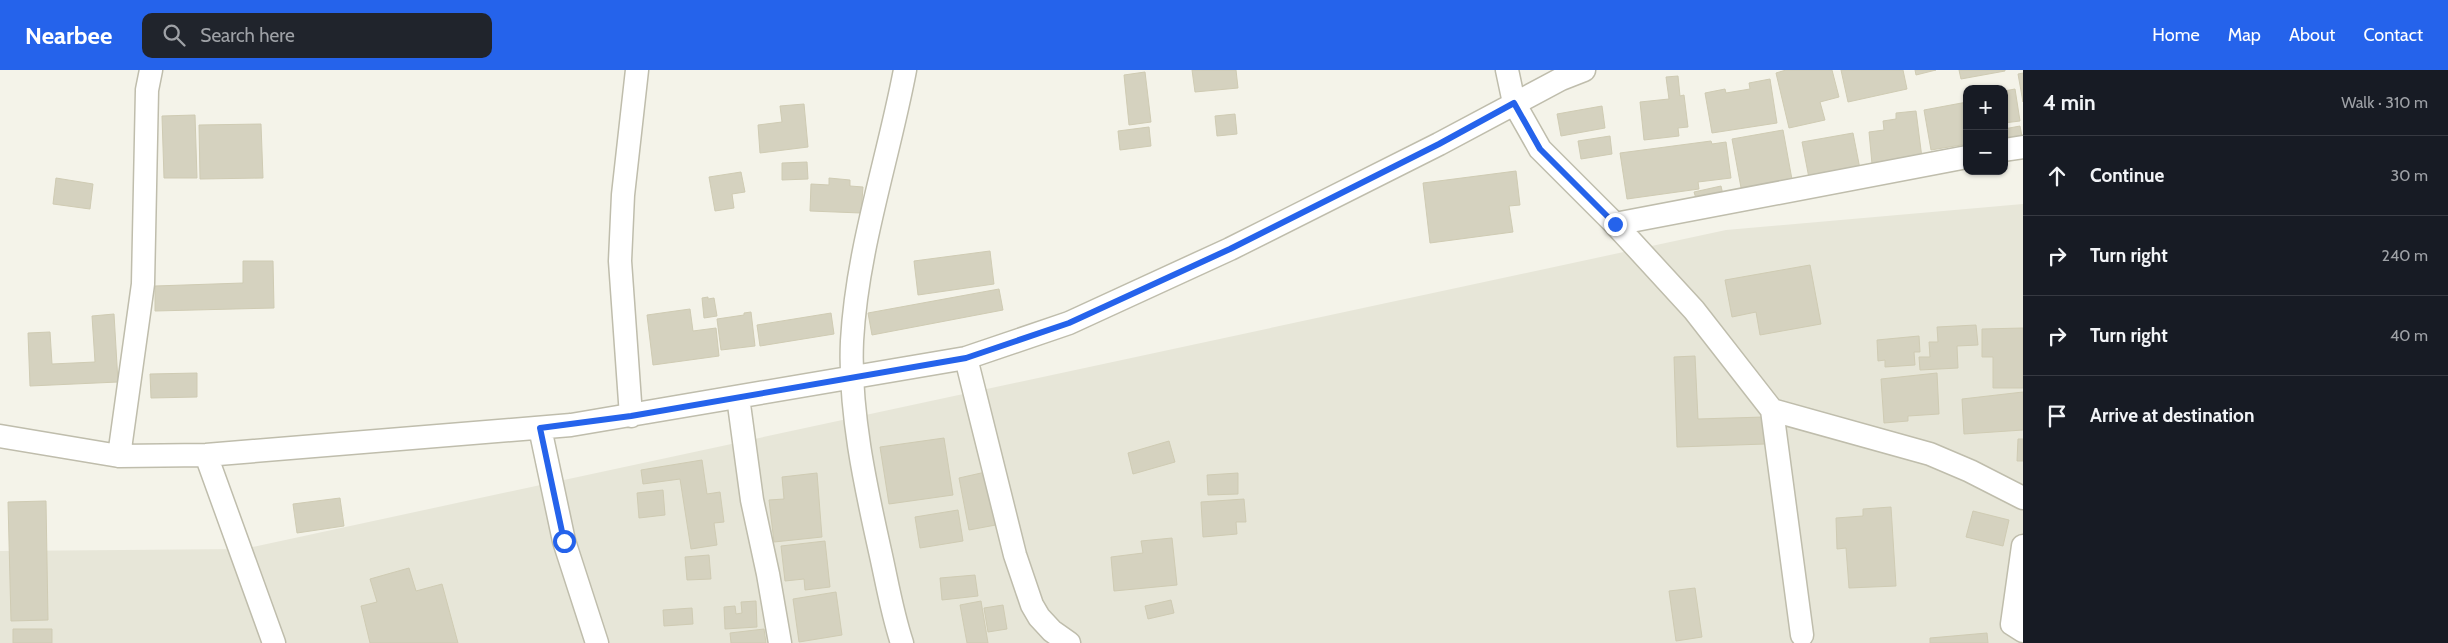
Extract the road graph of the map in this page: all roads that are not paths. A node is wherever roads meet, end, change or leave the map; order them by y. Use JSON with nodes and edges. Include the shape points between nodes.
{"nodes":[{"id":1,"x":151,"y":70,"type":"edge"},
{"id":2,"x":637,"y":70,"type":"edge"},
{"id":3,"x":905,"y":70,"type":"edge"},
{"id":4,"x":1507,"y":70,"type":"edge"},
{"id":5,"x":1584,"y":70,"type":"edge"},
{"id":6,"x":1514,"y":103,"type":"junction"},
{"id":7,"x":2023,"y":147,"type":"edge"},
{"id":8,"x":2008,"y":149,"type":"edge"},
{"id":9,"x":1963,"y":158,"type":"edge"},
{"id":10,"x":1615,"y":224,"type":"junction"},
{"id":11,"x":966,"y":358,"type":"junction"},
{"id":12,"x":854,"y":377,"type":"junction"},
{"id":13,"x":738,"y":397,"type":"junction"},
{"id":14,"x":1772,"y":410,"type":"junction"},
{"id":15,"x":631,"y":416,"type":"junction"},
{"id":16,"x":540,"y":428,"type":"junction"},
{"id":17,"x":0,"y":436,"type":"edge"},
{"id":18,"x":206,"y":455,"type":"junction"},
{"id":19,"x":118,"y":456,"type":"junction"},
{"id":20,"x":2023,"y":498,"type":"edge"},
{"id":21,"x":2023,"y":546,"type":"edge"},
{"id":22,"x":2023,"y":631,"type":"edge"},
{"id":23,"x":1802,"y":635,"type":"dead end"},
{"id":24,"x":274,"y":643,"type":"edge"},
{"id":25,"x":597,"y":643,"type":"edge"},
{"id":26,"x":780,"y":643,"type":"edge"},
{"id":27,"x":902,"y":643,"type":"edge"},
{"id":28,"x":1069,"y":643,"type":"edge"}],
"edges":[{"from":1,"to":19,"type":"street","via":[[147,90],[143,284]]},
{"from":2,"to":15,"type":"street","via":[[623,195],[620,261]]},
{"from":3,"to":12,"type":"street","via":[[857,299],[852,343]]},
{"from":4,"to":6,"type":"street"},
{"from":5,"to":6,"type":"street","via":[[1561,78]]},
{"from":6,"to":10,"type":"street","via":[[1540,149]]},
{"from":6,"to":11,"type":"street","via":[[1230,249],[1069,323]]},
{"from":7,"to":8,"type":"street"},
{"from":9,"to":10,"type":"street"},
{"from":10,"to":14,"type":"street","via":[[1694,310]]},
{"from":11,"to":12,"type":"street"},
{"from":11,"to":28,"type":"street","via":[[1015,555],[1032,605],[1045,624]]},
{"from":12,"to":13,"type":"street"},
{"from":12,"to":27,"type":"street","via":[[858,441]]},
{"from":13,"to":15,"type":"street"},
{"from":13,"to":26,"type":"street","via":[[752,500]]},
{"from":14,"to":20,"type":"street","via":[[1930,454],[1970,470]]},
{"from":14,"to":23,"type":"street"},
{"from":15,"to":16,"type":"street"},
{"from":16,"to":18,"type":"street"},
{"from":16,"to":25,"type":"street","via":[[564,541]]},
{"from":17,"to":19,"type":"street"},
{"from":18,"to":19,"type":"street"},
{"from":18,"to":24,"type":"street"},
{"from":21,"to":22,"type":"street","via":[[2012,624]]}]}
